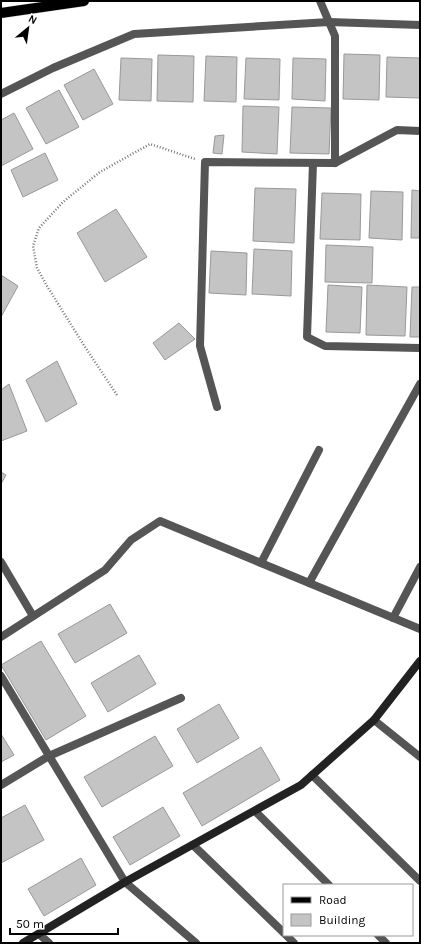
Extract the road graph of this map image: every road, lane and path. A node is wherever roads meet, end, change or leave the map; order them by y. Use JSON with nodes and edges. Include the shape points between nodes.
{"nodes":[{"id":1,"x":84,"y":1,"type":"edge"},
{"id":2,"x":320,"y":1,"type":"edge"},
{"id":3,"x":1,"y":13,"type":"edge"},
{"id":4,"x":329,"y":22,"type":"junction"},
{"id":5,"x":420,"y":25,"type":"edge"},
{"id":6,"x":1,"y":94,"type":"edge"},
{"id":7,"x":420,"y":131,"type":"edge"},
{"id":8,"x":205,"y":162,"type":"junction"},
{"id":9,"x":313,"y":163,"type":"junction"},
{"id":10,"x":335,"y":163,"type":"junction"},
{"id":11,"x":420,"y":348,"type":"edge"},
{"id":12,"x":420,"y":384,"type":"edge"},
{"id":13,"x":117,"y":395,"type":"dead end"},
{"id":14,"x":217,"y":407,"type":"dead end"},
{"id":15,"x":319,"y":450,"type":"dead end"},
{"id":16,"x":1,"y":562,"type":"edge"},
{"id":17,"x":261,"y":563,"type":"junction"},
{"id":18,"x":420,"y":567,"type":"edge"},
{"id":19,"x":309,"y":583,"type":"junction"},
{"id":20,"x":34,"y":616,"type":"junction"},
{"id":21,"x":393,"y":618,"type":"junction"},
{"id":22,"x":420,"y":629,"type":"edge"},
{"id":23,"x":1,"y":637,"type":"edge"},
{"id":24,"x":420,"y":661,"type":"edge"},
{"id":25,"x":1,"y":676,"type":"edge"},
{"id":26,"x":181,"y":698,"type":"dead end"},
{"id":27,"x":374,"y":720,"type":"junction"},
{"id":28,"x":49,"y":756,"type":"junction"},
{"id":29,"x":420,"y":758,"type":"edge"},
{"id":30,"x":312,"y":775,"type":"junction"},
{"id":31,"x":1,"y":785,"type":"edge"},
{"id":32,"x":255,"y":811,"type":"junction"},
{"id":33,"x":193,"y":845,"type":"junction"},
{"id":34,"x":420,"y":881,"type":"edge"},
{"id":35,"x":125,"y":882,"type":"junction"},
{"id":36,"x":328,"y":884,"type":"edge"},
{"id":37,"x":283,"y":932,"type":"edge"},
{"id":38,"x":39,"y":934,"type":"junction"},
{"id":39,"x":23,"y":943,"type":"edge"},
{"id":40,"x":49,"y":943,"type":"edge"},
{"id":41,"x":196,"y":943,"type":"edge"}],
"edges":[{"from":1,"to":3,"type":"main road"},
{"from":2,"to":4,"type":"street"},
{"from":4,"to":5,"type":"street"},
{"from":4,"to":6,"type":"street","via":[[134,34],[53,68]]},
{"from":4,"to":10,"type":"street","via":[[335,36]]},
{"from":7,"to":10,"type":"street","via":[[397,130]]},
{"from":8,"to":9,"type":"street"},
{"from":8,"to":13,"type":"path","via":[[150,144],[100,172],[63,202],[39,228],[33,246],[37,268]]},
{"from":8,"to":14,"type":"street","via":[[200,346]]},
{"from":9,"to":10,"type":"street"},
{"from":9,"to":11,"type":"street","via":[[307,337],[326,346]]},
{"from":12,"to":19,"type":"street"},
{"from":15,"to":17,"type":"street"},
{"from":16,"to":20,"type":"street"},
{"from":17,"to":19,"type":"street"},
{"from":17,"to":20,"type":"street","via":[[160,521],[131,540],[105,570]]},
{"from":18,"to":21,"type":"street"},
{"from":19,"to":21,"type":"street"},
{"from":20,"to":23,"type":"street"},
{"from":21,"to":22,"type":"street"},
{"from":24,"to":27,"type":"street"},
{"from":25,"to":28,"type":"street"},
{"from":26,"to":28,"type":"street"},
{"from":27,"to":29,"type":"street"},
{"from":27,"to":30,"type":"street"},
{"from":28,"to":31,"type":"street"},
{"from":28,"to":35,"type":"street"},
{"from":30,"to":32,"type":"street","via":[[301,785]]},
{"from":30,"to":34,"type":"street"},
{"from":32,"to":33,"type":"street"},
{"from":32,"to":36,"type":"street"},
{"from":33,"to":35,"type":"street"},
{"from":33,"to":37,"type":"street"},
{"from":35,"to":38,"type":"street"},
{"from":35,"to":41,"type":"street"},
{"from":38,"to":39,"type":"street"},
{"from":38,"to":40,"type":"street"}]}
